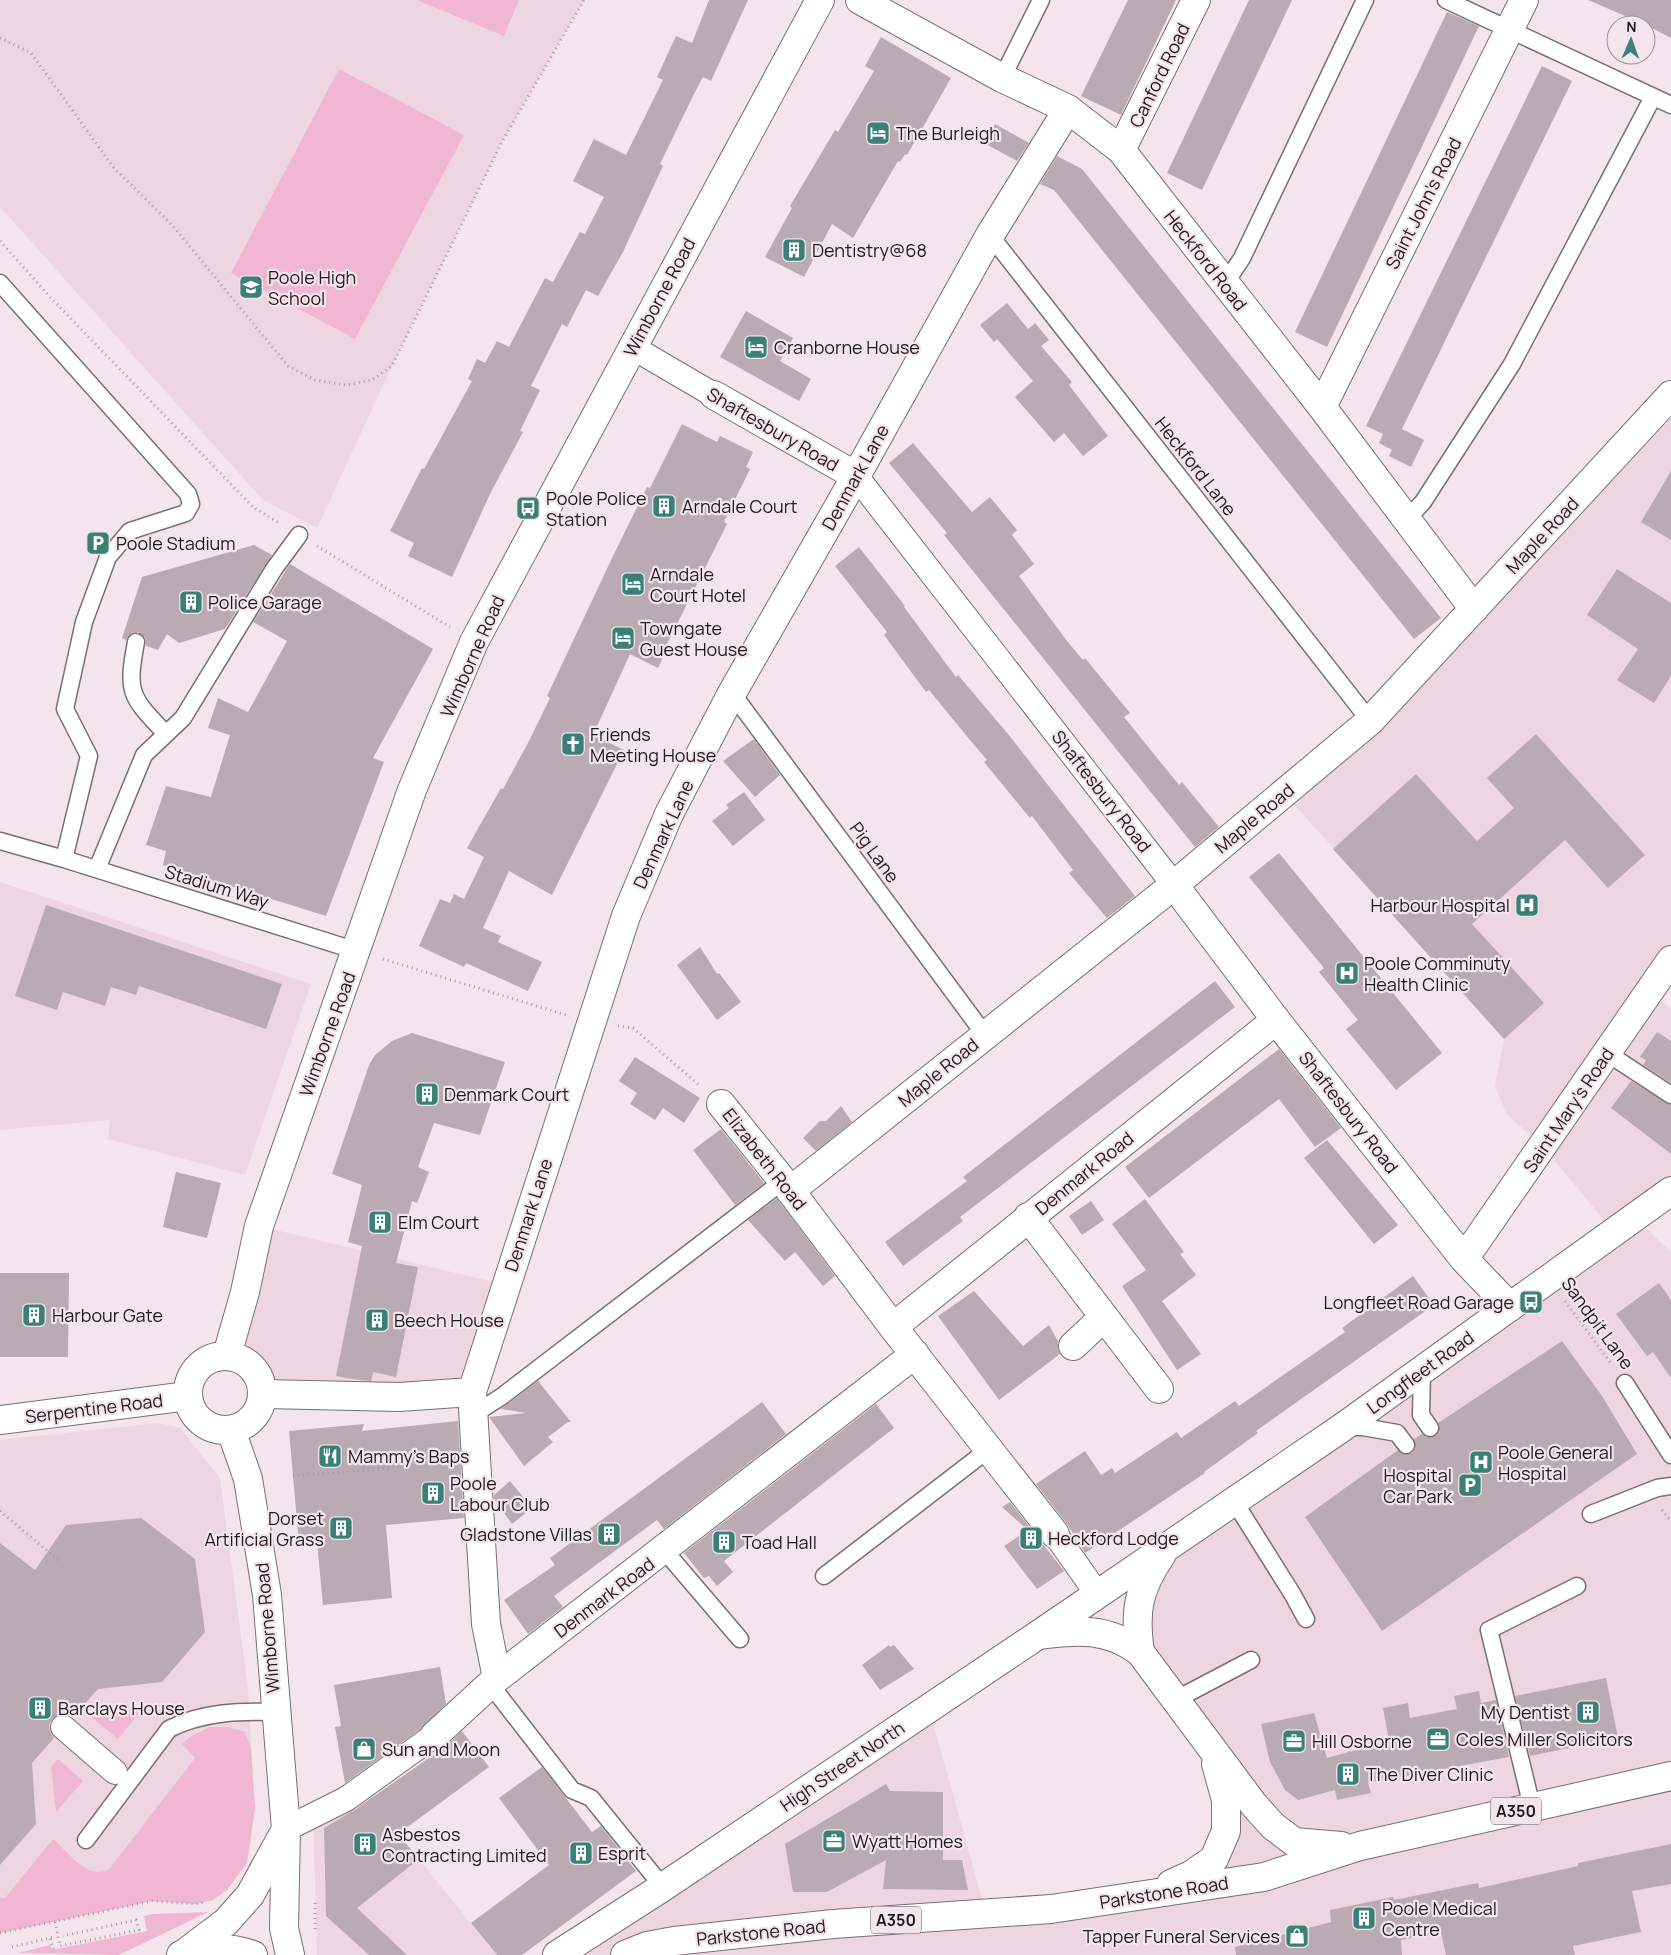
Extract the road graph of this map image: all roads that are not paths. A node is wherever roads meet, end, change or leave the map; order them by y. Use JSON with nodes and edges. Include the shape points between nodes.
{"nodes":[{"id":1,"x":820,"y":0,"type":"edge"},
{"id":2,"x":860,"y":0,"type":"edge"},
{"id":3,"x":1041,"y":0,"type":"edge"},
{"id":4,"x":1196,"y":0,"type":"edge"},
{"id":5,"x":1366,"y":0,"type":"edge"},
{"id":6,"x":1446,"y":0,"type":"edge"},
{"id":7,"x":1524,"y":0,"type":"edge"},
{"id":8,"x":1510,"y":30,"type":"junction"},
{"id":9,"x":1002,"y":78,"type":"junction"},
{"id":10,"x":1653,"y":97,"type":"junction"},
{"id":11,"x":1671,"y":105,"type":"edge"},
{"id":12,"x":1068,"y":109,"type":"junction"},
{"id":13,"x":1121,"y":150,"type":"junction"},
{"id":14,"x":990,"y":235,"type":"junction"},
{"id":15,"x":0,"y":283,"type":"edge"},
{"id":16,"x":1224,"y":285,"type":"junction"},
{"id":17,"x":632,"y":347,"type":"junction"},
{"id":18,"x":714,"y":395,"type":"joint"},
{"id":19,"x":1671,"y":395,"type":"edge"},
{"id":20,"x":1322,"y":407,"type":"junction"},
{"id":21,"x":856,"y":476,"type":"junction"},
{"id":22,"x":1407,"y":519,"type":"junction"},
{"id":23,"x":298,"y":535,"type":"road end"},
{"id":24,"x":1474,"y":609,"type":"junction"},
{"id":25,"x":136,"y":642,"type":"dead end"},
{"id":26,"x":732,"y":693,"type":"junction"},
{"id":27,"x":1370,"y":720,"type":"junction"},
{"id":28,"x":166,"y":734,"type":"junction"},
{"id":29,"x":0,"y":841,"type":"edge"},
{"id":30,"x":64,"y":859,"type":"junction"},
{"id":31,"x":97,"y":869,"type":"junction"},
{"id":32,"x":1174,"y":885,"type":"junction"},
{"id":33,"x":357,"y":951,"type":"junction"},
{"id":34,"x":1671,"y":960,"type":"edge"},
{"id":35,"x":1276,"y":1020,"type":"junction"},
{"id":36,"x":985,"y":1035,"type":"junction"},
{"id":37,"x":1607,"y":1053,"type":"junction"},
{"id":38,"x":1671,"y":1095,"type":"edge"},
{"id":39,"x":721,"y":1104,"type":"road end"},
{"id":40,"x":787,"y":1186,"type":"junction"},
{"id":41,"x":1671,"y":1191,"type":"edge"},
{"id":42,"x":1028,"y":1217,"type":"junction"},
{"id":43,"x":1464,"y":1259,"type":"junction"},
{"id":44,"x":1510,"y":1307,"type":"junction"},
{"id":45,"x":1104,"y":1318,"type":"junction"},
{"id":46,"x":893,"y":1327,"type":"junction"},
{"id":47,"x":1073,"y":1346,"type":"dead end"},
{"id":48,"x":915,"y":1354,"type":"junction"},
{"id":49,"x":227,"y":1356,"type":"junction"},
{"id":50,"x":1422,"y":1370,"type":"junction"},
{"id":51,"x":1625,"y":1383,"type":"road end"},
{"id":52,"x":1159,"y":1389,"type":"dead end"},
{"id":53,"x":264,"y":1394,"type":"junction"},
{"id":54,"x":188,"y":1396,"type":"junction"},
{"id":55,"x":473,"y":1403,"type":"junction"},
{"id":56,"x":0,"y":1420,"type":"edge"},
{"id":57,"x":1343,"y":1427,"type":"junction"},
{"id":58,"x":1430,"y":1428,"type":"dead end"},
{"id":59,"x":230,"y":1430,"type":"junction"},
{"id":60,"x":1406,"y":1445,"type":"dead end"},
{"id":61,"x":989,"y":1449,"type":"junction"},
{"id":62,"x":1671,"y":1455,"type":"edge"},
{"id":63,"x":1671,"y":1486,"type":"edge"},
{"id":64,"x":1234,"y":1501,"type":"junction"},
{"id":65,"x":1591,"y":1514,"type":"dead end"},
{"id":66,"x":1055,"y":1534,"type":"joint"},
{"id":67,"x":1166,"y":1548,"type":"junction"},
{"id":68,"x":664,"y":1550,"type":"junction"},
{"id":69,"x":824,"y":1576,"type":"dead end"},
{"id":70,"x":1577,"y":1586,"type":"dead end"},
{"id":71,"x":1098,"y":1594,"type":"junction"},
{"id":72,"x":1306,"y":1618,"type":"dead end"},
{"id":73,"x":1038,"y":1635,"type":"junction"},
{"id":74,"x":740,"y":1639,"type":"dead end"},
{"id":75,"x":1140,"y":1652,"type":"junction"},
{"id":76,"x":1251,"y":1660,"type":"dead end"},
{"id":77,"x":493,"y":1681,"type":"junction"},
{"id":78,"x":1175,"y":1700,"type":"junction"},
{"id":79,"x":275,"y":1712,"type":"junction"},
{"id":80,"x":63,"y":1727,"type":"dead end"},
{"id":81,"x":435,"y":1735,"type":"joint"},
{"id":82,"x":1213,"y":1750,"type":"junction"},
{"id":83,"x":115,"y":1772,"type":"dead end"},
{"id":84,"x":1671,"y":1776,"type":"edge"},
{"id":85,"x":1532,"y":1807,"type":"junction"},
{"id":86,"x":286,"y":1829,"type":"junction"},
{"id":87,"x":86,"y":1840,"type":"dead end"},
{"id":88,"x":1360,"y":1846,"type":"junction"},
{"id":89,"x":662,"y":1887,"type":"junction"},
{"id":90,"x":1146,"y":1895,"type":"junction"},
{"id":91,"x":636,"y":1950,"type":"edge"},
{"id":92,"x":183,"y":1954,"type":"edge"},
{"id":93,"x":253,"y":1955,"type":"edge"},
{"id":94,"x":290,"y":1955,"type":"edge"},
{"id":95,"x":556,"y":1955,"type":"edge"}],
"edges":[{"from":1,"to":17,"type":"street","name":"Wimborne Road"},
{"from":2,"to":9,"type":"street","name":"Heckford Road"},
{"from":3,"to":9,"type":"lane"},
{"from":4,"to":13,"type":"street","name":"Canford Road"},
{"from":5,"to":16,"type":"lane","via":[[1242,258]]},
{"from":6,"to":8,"type":"lane"},
{"from":7,"to":8,"type":"street","name":"Saint John's Road"},
{"from":8,"to":10,"type":"lane"},
{"from":8,"to":20,"type":"street","name":"Saint John's Road"},
{"from":9,"to":12,"type":"street","name":"Heckford Road"},
{"from":10,"to":11,"type":"lane"},
{"from":10,"to":22,"type":"lane","via":[[1512,364],[1423,502]]},
{"from":12,"to":13,"type":"street","name":"Heckford Road"},
{"from":12,"to":14,"type":"street","name":"Denmark Lane"},
{"from":13,"to":16,"type":"street","name":"Heckford Road"},
{"from":14,"to":21,"type":"street","name":"Denmark Lane"},
{"from":14,"to":27,"type":"lane","name":"Heckford Lane"},
{"from":15,"to":30,"type":"lane","via":[[188,494],[191,504],[186,514],[130,531],[108,557],[84,622],[65,708],[89,756]]},
{"from":16,"to":20,"type":"street","name":"Heckford Road"},
{"from":17,"to":18,"type":"street","name":"Shaftesbury Road"},
{"from":17,"to":33,"type":"street","name":"Wimborne Road","via":[[474,642],[412,790]]},
{"from":18,"to":21,"type":"street","name":"Shaftesbury Road"},
{"from":19,"to":24,"type":"street","name":"Maple Road"},
{"from":20,"to":22,"type":"street","name":"Heckford Road"},
{"from":21,"to":26,"type":"street","name":"Denmark Lane"},
{"from":21,"to":32,"type":"street","name":"Shaftesbury Road"},
{"from":22,"to":24,"type":"street","name":"Heckford Road"},
{"from":23,"to":28,"type":"lane","via":[[182,718]]},
{"from":24,"to":27,"type":"street","name":"Maple Road"},
{"from":25,"to":28,"type":"lane","via":[[130,681],[134,695]]},
{"from":26,"to":36,"type":"lane","name":"Pig Lane"},
{"from":26,"to":55,"type":"street","name":"Denmark Lane","via":[[669,814],[633,899],[591,1023]]},
{"from":27,"to":32,"type":"street","name":"Maple Road"},
{"from":28,"to":31,"type":"lane","via":[[144,755]]},
{"from":29,"to":30,"type":"lane","name":"Stadium Way"},
{"from":30,"to":31,"type":"lane","name":"Stadium Way"},
{"from":31,"to":33,"type":"lane","name":"Stadium Way"},
{"from":32,"to":35,"type":"street","name":"Shaftesbury Road"},
{"from":32,"to":36,"type":"street","name":"Maple Road"},
{"from":33,"to":49,"type":"street","name":"Wimborne Road","via":[[259,1226]]},
{"from":34,"to":37,"type":"street","name":"Saint Mary's Road"},
{"from":35,"to":42,"type":"street","name":"Denmark Road"},
{"from":35,"to":43,"type":"street","name":"Shaftesbury Road"},
{"from":36,"to":40,"type":"street","name":"Maple Road"},
{"from":37,"to":38,"type":"lane"},
{"from":37,"to":43,"type":"street","name":"Saint Mary's Road"},
{"from":39,"to":40,"type":"street","name":"Elizabeth Road"},
{"from":40,"to":46,"type":"street","name":"Elizabeth Road"},
{"from":40,"to":55,"type":"lane","via":[[501,1397]]},
{"from":41,"to":44,"type":"street","name":"Longfleet Road"},
{"from":42,"to":45,"type":"street"},
{"from":42,"to":46,"type":"street","name":"Denmark Road"},
{"from":43,"to":44,"type":"street","name":"Shaftesbury Road"},
{"from":44,"to":50,"type":"street","name":"Longfleet Road"},
{"from":45,"to":47,"type":"street"},
{"from":45,"to":52,"type":"street"},
{"from":46,"to":48,"type":"street","name":"Elizabeth Road"},
{"from":48,"to":61,"type":"street","name":"Elizabeth Road"},
{"from":48,"to":68,"type":"street","name":"Denmark Road"},
{"from":49,"to":53,"type":"street","via":[[240,1358],[254,1369]]},
{"from":49,"to":54,"type":"street","via":[[211,1358],[200,1365],[189,1383]]},
{"from":50,"to":57,"type":"street","name":"Longfleet Road"},
{"from":50,"to":58,"type":"lane","via":[[1421,1415]]},
{"from":51,"to":62,"type":"lane"},
{"from":53,"to":55,"type":"street","via":[[399,1397]]},
{"from":53,"to":59,"type":"street","via":[[258,1412],[246,1425]]},
{"from":54,"to":56,"type":"street","name":"Serpentine Road"},
{"from":54,"to":59,"type":"street","via":[[191,1409],[199,1420],[218,1430]]},
{"from":55,"to":77,"type":"street","name":"Denmark Lane","via":[[486,1624]]},
{"from":57,"to":60,"type":"lane","via":[[1397,1433]]},
{"from":57,"to":64,"type":"street","name":"Longfleet Road"},
{"from":59,"to":79,"type":"street","name":"Wimborne Road","via":[[248,1479],[264,1576]]},
{"from":61,"to":66,"type":"street","name":"Elizabeth Road"},
{"from":61,"to":69,"type":"lane"},
{"from":63,"to":65,"type":"lane","via":[[1657,1488]]},
{"from":64,"to":67,"type":"street","name":"Longfleet Road"},
{"from":64,"to":72,"type":"lane"},
{"from":66,"to":71,"type":"street"},
{"from":67,"to":71,"type":"street","name":"Longfleet Road"},
{"from":67,"to":75,"type":"street","name":"Longfleet Road","via":[[1150,1571],[1139,1597],[1136,1623]]},
{"from":68,"to":74,"type":"lane"},
{"from":68,"to":77,"type":"street","name":"Denmark Road"},
{"from":70,"to":85,"type":"lane","via":[[1490,1630]]},
{"from":71,"to":73,"type":"street","name":"Longfleet Road"},
{"from":73,"to":75,"type":"street","name":"High Street North","number":"A350","via":[[1073,1631],[1101,1633],[1124,1640]]},
{"from":73,"to":89,"type":"street","name":"High Street North","number":"A350"},
{"from":75,"to":78,"type":"street","number":"A350"},
{"from":76,"to":78,"type":"lane"},
{"from":77,"to":81,"type":"street","name":"Denmark Road"},
{"from":77,"to":89,"type":"lane","via":[[572,1790],[591,1798]]},
{"from":78,"to":82,"type":"street","number":"A350"},
{"from":79,"to":86,"type":"street","name":"Wimborne Road"},
{"from":79,"to":87,"type":"lane","via":[[208,1714],[170,1729]]},
{"from":80,"to":83,"type":"street"},
{"from":81,"to":86,"type":"street","name":"Denmark Road","via":[[346,1799]]},
{"from":82,"to":88,"type":"street","number":"A350","via":[[1254,1805],[1273,1826],[1294,1842]]},
{"from":82,"to":90,"type":"street","number":"A350","via":[[1226,1800],[1226,1831],[1214,1859],[1192,1874]]},
{"from":84,"to":85,"type":"street","name":"Parkstone Road","number":"A350"},
{"from":85,"to":88,"type":"street","name":"Parkstone Road","number":"A350"},
{"from":86,"to":92,"type":"street","via":[[250,1895],[226,1922]]},
{"from":86,"to":94,"type":"street","name":"Wimborne Road","via":[[284,1928]]},
{"from":88,"to":90,"type":"street","name":"Parkstone Road","number":"A350","via":[[1264,1877]]},
{"from":89,"to":95,"type":"street","name":"High Street North","number":"A350"},
{"from":90,"to":91,"type":"street","name":"Parkstone Road","number":"A350","via":[[1051,1909],[833,1924]]},
{"from":92,"to":93,"type":"street","via":[[215,1949],[244,1951]]}]}
